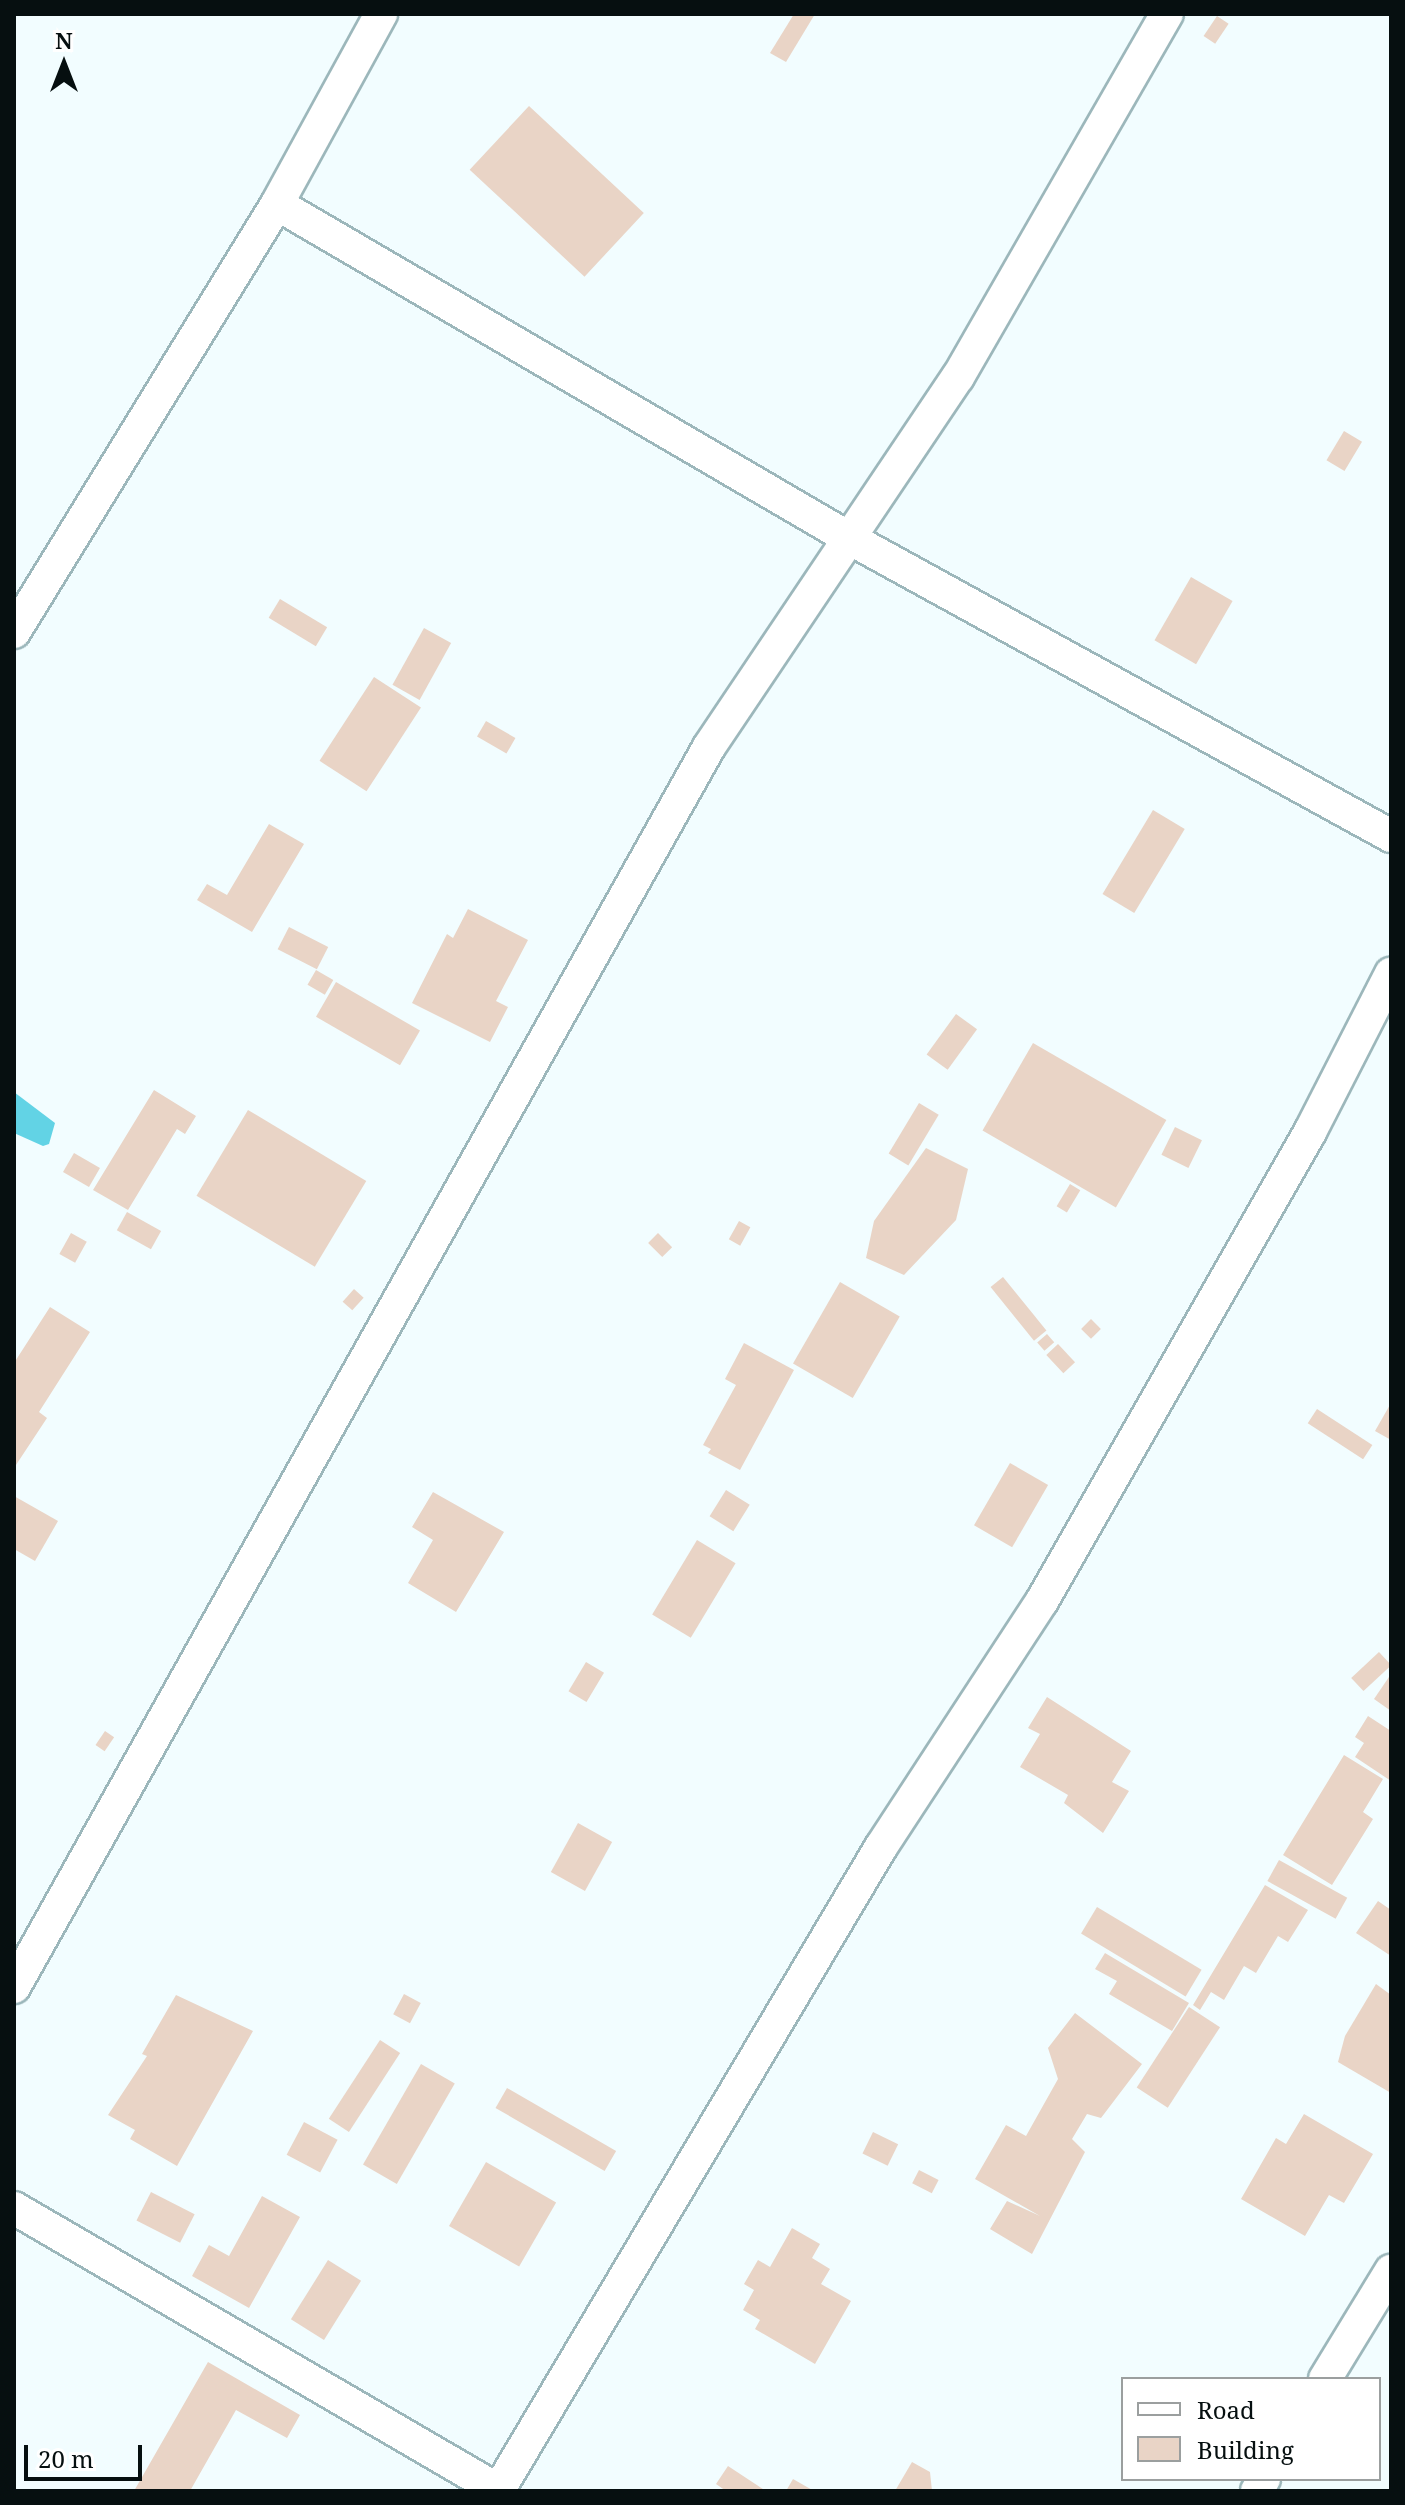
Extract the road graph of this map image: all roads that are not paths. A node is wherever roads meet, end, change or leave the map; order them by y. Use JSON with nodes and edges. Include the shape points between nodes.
{"nodes":[{"id":1,"x":381,"y":14,"type":"edge"},
{"id":2,"x":1167,"y":14,"type":"edge"},
{"id":3,"x":277,"y":204,"type":"junction"},
{"id":4,"x":847,"y":537,"type":"junction"},
{"id":5,"x":14,"y":632,"type":"edge"},
{"id":6,"x":1391,"y":836,"type":"edge"},
{"id":7,"x":1391,"y":974,"type":"edge"},
{"id":8,"x":14,"y":1987,"type":"edge"},
{"id":9,"x":14,"y":2208,"type":"edge"},
{"id":10,"x":1391,"y":2271,"type":"edge"},
{"id":11,"x":1326,"y":2377,"type":"edge"},
{"id":12,"x":498,"y":2491,"type":"edge"}],
"edges":[{"from":1,"to":3,"type":"street"},
{"from":2,"to":4,"type":"street","via":[[958,377]]},
{"from":3,"to":4,"type":"street"},
{"from":3,"to":5,"type":"street"},
{"from":4,"to":6,"type":"street"},
{"from":4,"to":8,"type":"street","via":[[709,747]]},
{"from":7,"to":12,"type":"street","via":[[1310,1132],[1042,1601],[881,1847]]},
{"from":9,"to":12,"type":"street"},
{"from":10,"to":11,"type":"street"}]}
